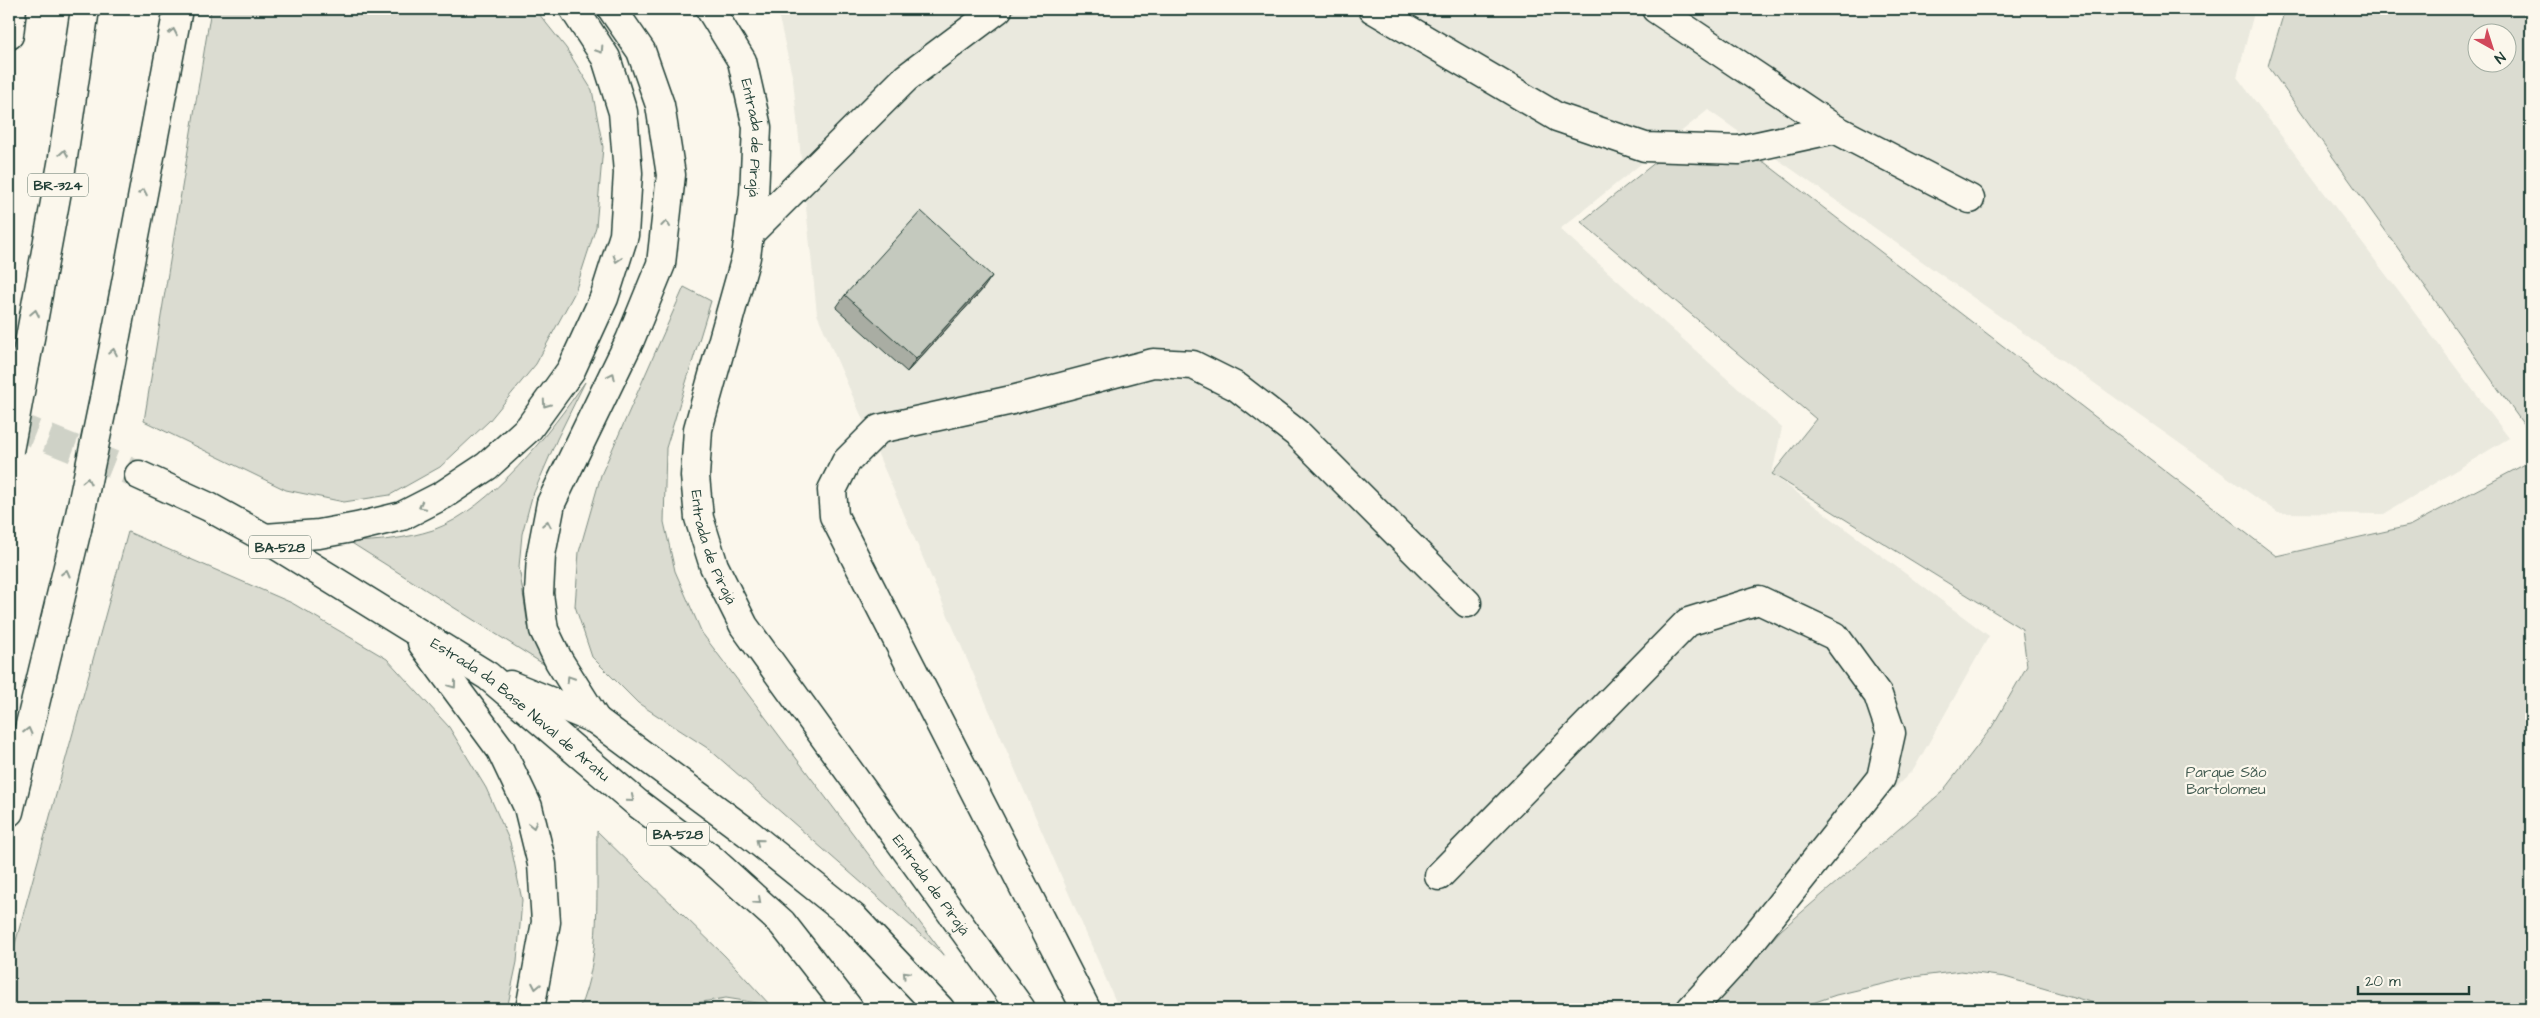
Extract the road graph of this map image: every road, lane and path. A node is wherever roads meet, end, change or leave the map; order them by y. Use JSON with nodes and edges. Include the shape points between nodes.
{"nodes":[{"id":1,"x":12,"y":9,"type":"edge"},
{"id":2,"x":86,"y":9,"type":"edge"},
{"id":3,"x":178,"y":9,"type":"edge"},
{"id":4,"x":574,"y":9,"type":"edge"},
{"id":5,"x":612,"y":9,"type":"edge"},
{"id":6,"x":710,"y":9,"type":"edge"},
{"id":7,"x":998,"y":9,"type":"edge"},
{"id":8,"x":1373,"y":9,"type":"edge"},
{"id":9,"x":1656,"y":9,"type":"edge"},
{"id":10,"x":9,"y":35,"type":"edge"},
{"id":11,"x":1835,"y":129,"type":"junction"},
{"id":12,"x":1970,"y":199,"type":"dead end"},
{"id":13,"x":749,"y":234,"type":"junction"},
{"id":14,"x":9,"y":451,"type":"edge"},
{"id":15,"x":139,"y":475,"type":"tunnel mouth"},
{"id":16,"x":265,"y":538,"type":"junction"},
{"id":17,"x":1467,"y":602,"type":"dead end"},
{"id":18,"x":414,"y":632,"type":"junction"},
{"id":19,"x":488,"y":676,"type":"junction"},
{"id":20,"x":596,"y":720,"type":"junction"},
{"id":21,"x":9,"y":812,"type":"edge"},
{"id":22,"x":1439,"y":876,"type":"dead end"},
{"id":23,"x":530,"y":1009,"type":"edge"},
{"id":24,"x":849,"y":1009,"type":"edge"},
{"id":25,"x":940,"y":1009,"type":"edge"},
{"id":26,"x":1021,"y":1009,"type":"edge"},
{"id":27,"x":1086,"y":1009,"type":"edge"},
{"id":28,"x":1691,"y":1009,"type":"edge"}],
"edges":[{"from":1,"to":10,"type":"main road"},
{"from":14,"to":2,"type":"main road","number":"BR-324","one_way":true,"bridge":true,"via":[[62,164]]},
{"from":21,"to":3,"type":"main road","one_way":true,"bridge":true,"via":[[77,529]]},
{"from":4,"to":16,"type":"main road","one_way":true,"via":[[606,58],[623,112],[628,174],[624,235],[604,298],[571,370],[530,428],[487,466],[443,496],[402,516],[356,527],[320,534]]},
{"from":20,"to":5,"type":"main road","one_way":true,"via":[[559,661],[544,630],[539,594],[541,556],[551,503],[630,340],[661,264],[671,175],[660,105],[641,51]]},
{"from":6,"to":13,"type":"main road","name":"Entrada de Pirajá","via":[[742,61],[757,126]]},
{"from":7,"to":13,"type":"main road","via":[[906,78]]},
{"from":8,"to":11,"type":"main road","via":[[1557,117],[1645,148],[1739,150]]},
{"from":9,"to":11,"type":"main road"},
{"from":11,"to":12,"type":"main road"},
{"from":13,"to":26,"type":"main road","name":"Entrada de Pirajá","via":[[746,257],[698,429],[695,476],[699,518],[714,566],[744,626]]},
{"from":15,"to":16,"type":"main road","name":"Estrada da Base Naval de Aratu","number":"BA-528"},
{"from":16,"to":18,"type":"main road","name":"Estrada da Base Naval de Aratu","number":"BA-528"},
{"from":17,"to":27,"type":"main road","via":[[1299,435],[1237,387],[1192,366],[1153,363],[1050,391],[879,429],[846,462],[832,490],[834,516]]},
{"from":18,"to":19,"type":"main road","name":"Estrada da Base Naval de Aratu","number":"BA-528"},
{"from":18,"to":23,"type":"main road","one_way":true,"via":[[501,750],[528,807],[542,864],[546,922]]},
{"from":19,"to":20,"type":"main road"},
{"from":19,"to":24,"type":"main road","name":"Estrada da Base Naval de Aratu","number":"BA-528","one_way":true,"via":[[630,798],[710,858],[782,923]]},
{"from":25,"to":20,"type":"main road","one_way":true,"via":[[853,917],[748,833]]},
{"from":22,"to":28,"type":"main road","via":[[1688,622],[1759,600],[1835,636],[1878,695],[1891,733],[1881,778],[1737,959]]}]}
